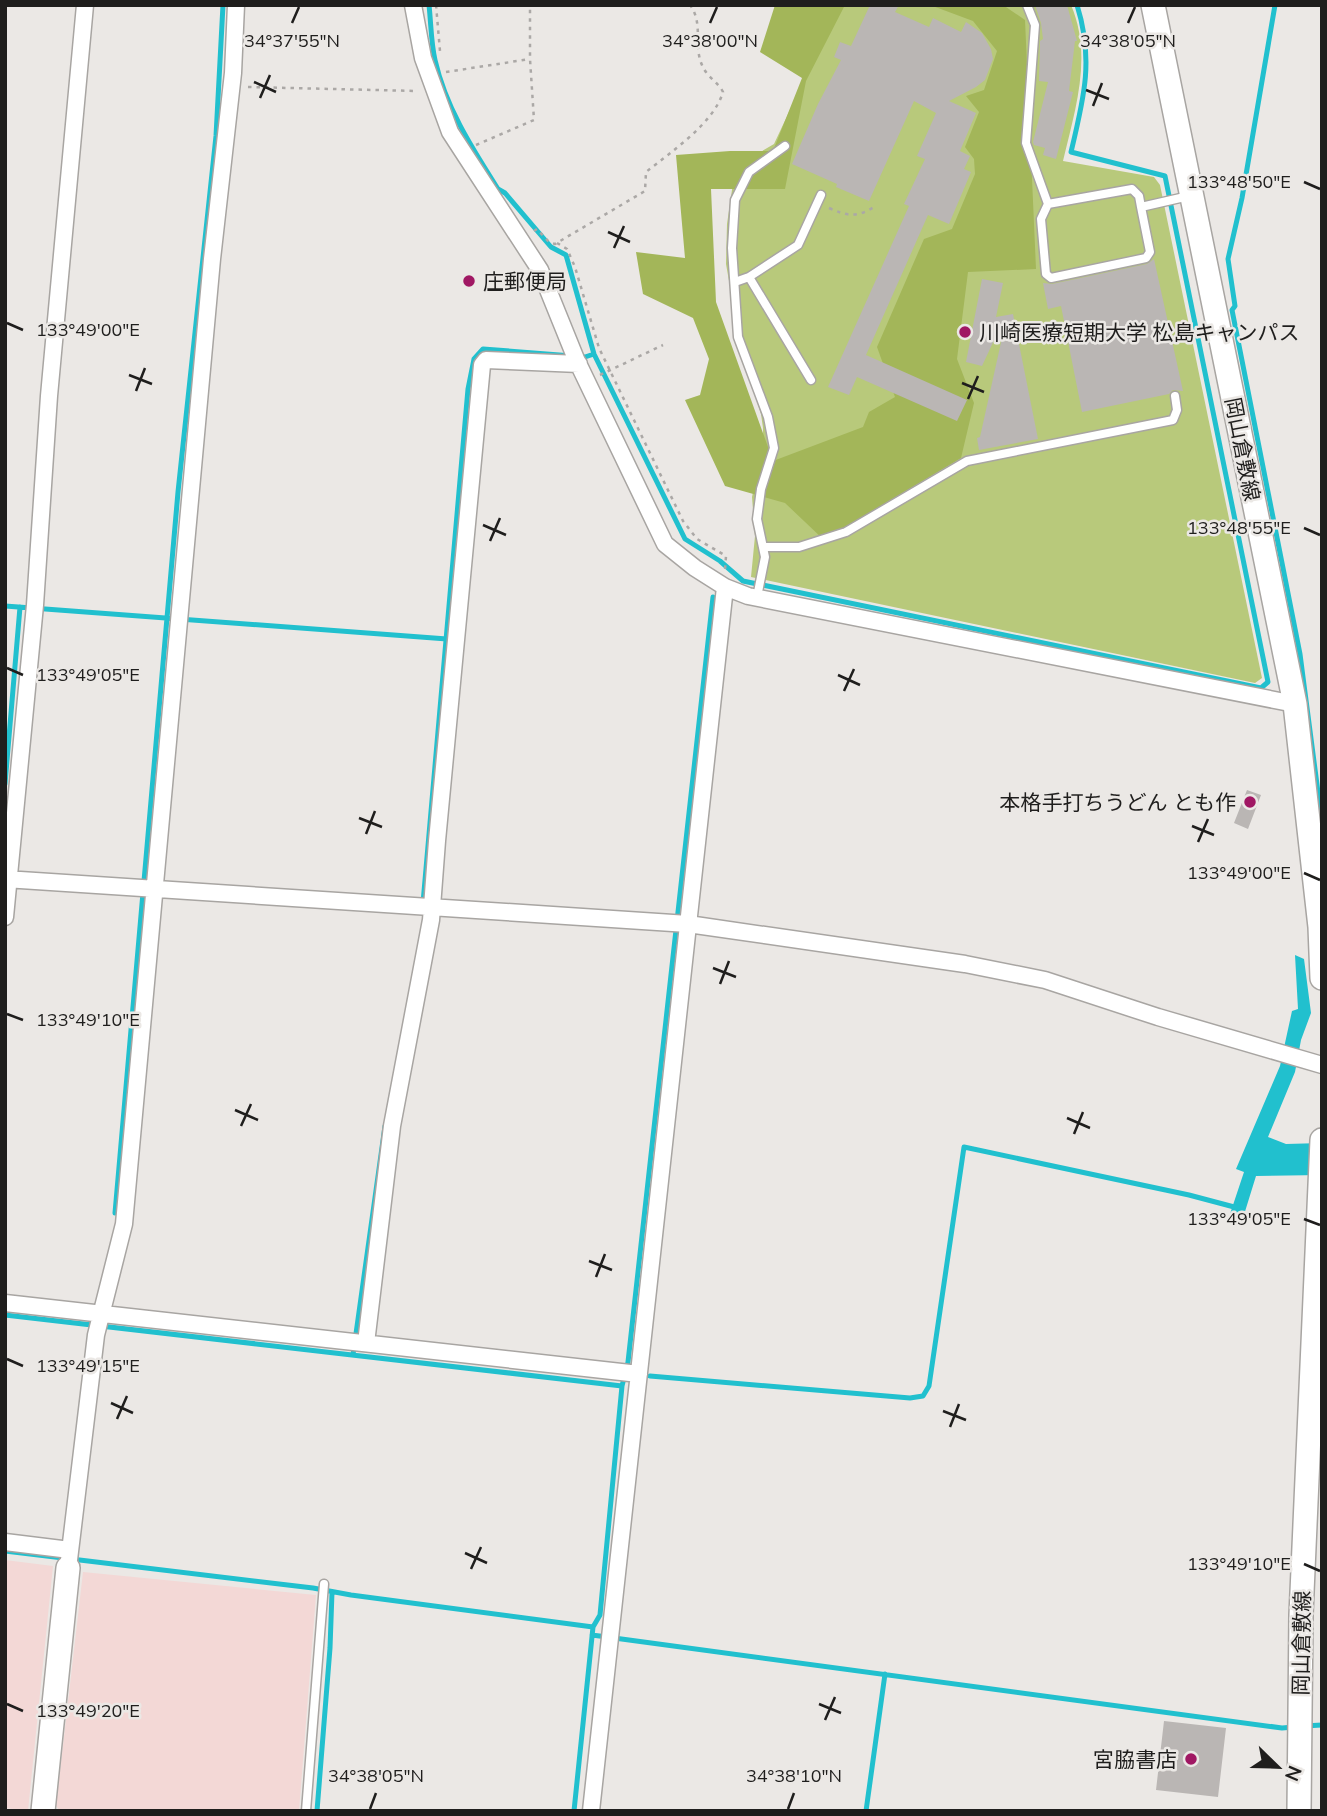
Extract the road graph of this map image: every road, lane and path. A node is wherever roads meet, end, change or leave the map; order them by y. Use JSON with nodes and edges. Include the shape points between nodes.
{"nodes":[{"id":1,"x":85,"y":5,"type":"edge"},
{"id":2,"x":236,"y":5,"type":"edge"},
{"id":3,"x":413,"y":5,"type":"edge"},
{"id":4,"x":436,"y":5,"type":"edge"},
{"id":5,"x":530,"y":5,"type":"edge"},
{"id":6,"x":690,"y":5,"type":"edge"},
{"id":7,"x":1027,"y":5,"type":"edge"},
{"id":8,"x":1153,"y":5,"type":"edge"},
{"id":9,"x":440,"y":51,"type":"dead end"},
{"id":10,"x":530,"y":59,"type":"junction"},
{"id":11,"x":441,"y":73,"type":"dead end"},
{"id":12,"x":244,"y":87,"type":"dead end"},
{"id":13,"x":420,"y":91,"type":"dead end"},
{"id":14,"x":475,"y":145,"type":"dead end"},
{"id":15,"x":785,"y":146,"type":"dead end"},
{"id":16,"x":1184,"y":197,"type":"junction"},
{"id":17,"x":819,"y":199,"type":"joint"},
{"id":18,"x":1048,"y":204,"type":"junction"},
{"id":19,"x":874,"y":207,"type":"dead end"},
{"id":20,"x":1141,"y":207,"type":"junction"},
{"id":21,"x":537,"y":229,"type":"dead end"},
{"id":22,"x":557,"y":243,"type":"junction"},
{"id":23,"x":749,"y":277,"type":"junction"},
{"id":24,"x":735,"y":282,"type":"junction"},
{"id":25,"x":663,"y":345,"type":"dead end"},
{"id":26,"x":577,"y":359,"type":"junction"},
{"id":27,"x":607,"y":371,"type":"junction"},
{"id":28,"x":600,"y":375,"type":"dead end"},
{"id":29,"x":811,"y":380,"type":"dead end"},
{"id":30,"x":1175,"y":396,"type":"dead end"},
{"id":31,"x":763,"y":547,"type":"junction"},
{"id":32,"x":726,"y":560,"type":"dead end"},
{"id":33,"x":725,"y":587,"type":"junction"},
{"id":34,"x":759,"y":589,"type":"junction"},
{"id":35,"x":1294,"y":704,"type":"junction"},
{"id":36,"x":8,"y":879,"type":"edge"},
{"id":37,"x":148,"y":888,"type":"junction"},
{"id":38,"x":425,"y":907,"type":"junction"},
{"id":39,"x":5,"y":918,"type":"edge"},
{"id":40,"x":679,"y":923,"type":"junction"},
{"id":41,"x":1321,"y":927,"type":"edge"},
{"id":42,"x":1322,"y":978,"type":"edge"},
{"id":43,"x":1322,"y":1065,"type":"edge"},
{"id":44,"x":1322,"y":1142,"type":"edge"},
{"id":45,"x":1320,"y":1176,"type":"edge"},
{"id":46,"x":5,"y":1303,"type":"edge"},
{"id":47,"x":99,"y":1323,"type":"junction"},
{"id":48,"x":359,"y":1343,"type":"junction"},
{"id":49,"x":630,"y":1374,"type":"junction"},
{"id":50,"x":1315,"y":1446,"type":"edge"},
{"id":51,"x":5,"y":1542,"type":"edge"},
{"id":52,"x":69,"y":1558,"type":"junction"},
{"id":53,"x":324,"y":1584,"type":"dead end"},
{"id":54,"x":43,"y":1811,"type":"edge"},
{"id":55,"x":306,"y":1811,"type":"edge"},
{"id":56,"x":592,"y":1811,"type":"edge"},
{"id":57,"x":1299,"y":1811,"type":"edge"}],
"edges":[{"from":1,"to":36,"type":"street"},
{"from":2,"to":37,"type":"street","via":[[180,620]]},
{"from":3,"to":26,"type":"street","via":[[423,58],[450,132],[540,271]]},
{"from":4,"to":9,"type":"path"},
{"from":5,"to":10,"type":"path"},
{"from":6,"to":22,"type":"path","via":[[699,23],[702,66],[723,92],[716,108],[646,172],[645,191]]},
{"from":7,"to":18,"type":"lane","via":[[1035,25],[1026,143]]},
{"from":8,"to":16,"type":"main road","name":"岡山倉敷線"},
{"from":10,"to":11,"type":"path"},
{"from":10,"to":14,"type":"path","via":[[534,120]]},
{"from":12,"to":13,"type":"path"},
{"from":15,"to":24,"type":"lane","via":[[749,172],[735,200]]},
{"from":16,"to":20,"type":"lane"},
{"from":16,"to":35,"type":"main road","name":"岡山倉敷線"},
{"from":17,"to":19,"type":"path","via":[[847,216]]},
{"from":17,"to":23,"type":"lane","via":[[797,245]]},
{"from":18,"to":20,"type":"lane","via":[[1132,189]]},
{"from":18,"to":20,"type":"lane","via":[[1041,219],[1046,274],[1051,278],[1146,258],[1150,252]]},
{"from":21,"to":22,"type":"path","via":[[549,242]]},
{"from":22,"to":27,"type":"path","via":[[567,249],[575,267]]},
{"from":23,"to":24,"type":"lane"},
{"from":23,"to":29,"type":"lane"},
{"from":24,"to":31,"type":"lane","via":[[738,337],[768,417],[774,448],[757,519]]},
{"from":25,"to":27,"type":"path"},
{"from":26,"to":33,"type":"street","via":[[665,544]]},
{"from":26,"to":38,"type":"street","via":[[486,360],[482,365]]},
{"from":27,"to":28,"type":"path"},
{"from":27,"to":32,"type":"path","via":[[691,534]]},
{"from":30,"to":31,"type":"lane","via":[[1173,420],[967,461],[846,532],[799,547]]},
{"from":31,"to":34,"type":"lane"},
{"from":33,"to":34,"type":"street"},
{"from":33,"to":40,"type":"street"},
{"from":34,"to":35,"type":"street"},
{"from":35,"to":41,"type":"main road","name":"岡山倉敷線"},
{"from":36,"to":37,"type":"street"},
{"from":36,"to":39,"type":"street"},
{"from":37,"to":38,"type":"street"},
{"from":37,"to":47,"type":"street","via":[[124,1224]]},
{"from":38,"to":40,"type":"street"},
{"from":38,"to":48,"type":"street","via":[[431,920],[392,1126]]},
{"from":40,"to":43,"type":"street","via":[[1045,980]]},
{"from":40,"to":49,"type":"street"},
{"from":41,"to":42,"type":"main road","name":"岡山倉敷線"},
{"from":44,"to":45,"type":"main road","name":"岡山倉敷線"},
{"from":45,"to":50,"type":"main road","name":"岡山倉敷線"},
{"from":46,"to":47,"type":"street"},
{"from":47,"to":48,"type":"street"},
{"from":47,"to":52,"type":"street"},
{"from":48,"to":49,"type":"street"},
{"from":49,"to":56,"type":"street"},
{"from":50,"to":57,"type":"main road","name":"岡山倉敷線","via":[[1301,1615]]},
{"from":51,"to":52,"type":"street"},
{"from":52,"to":54,"type":"main road"},
{"from":53,"to":55,"type":"lane"}]}
